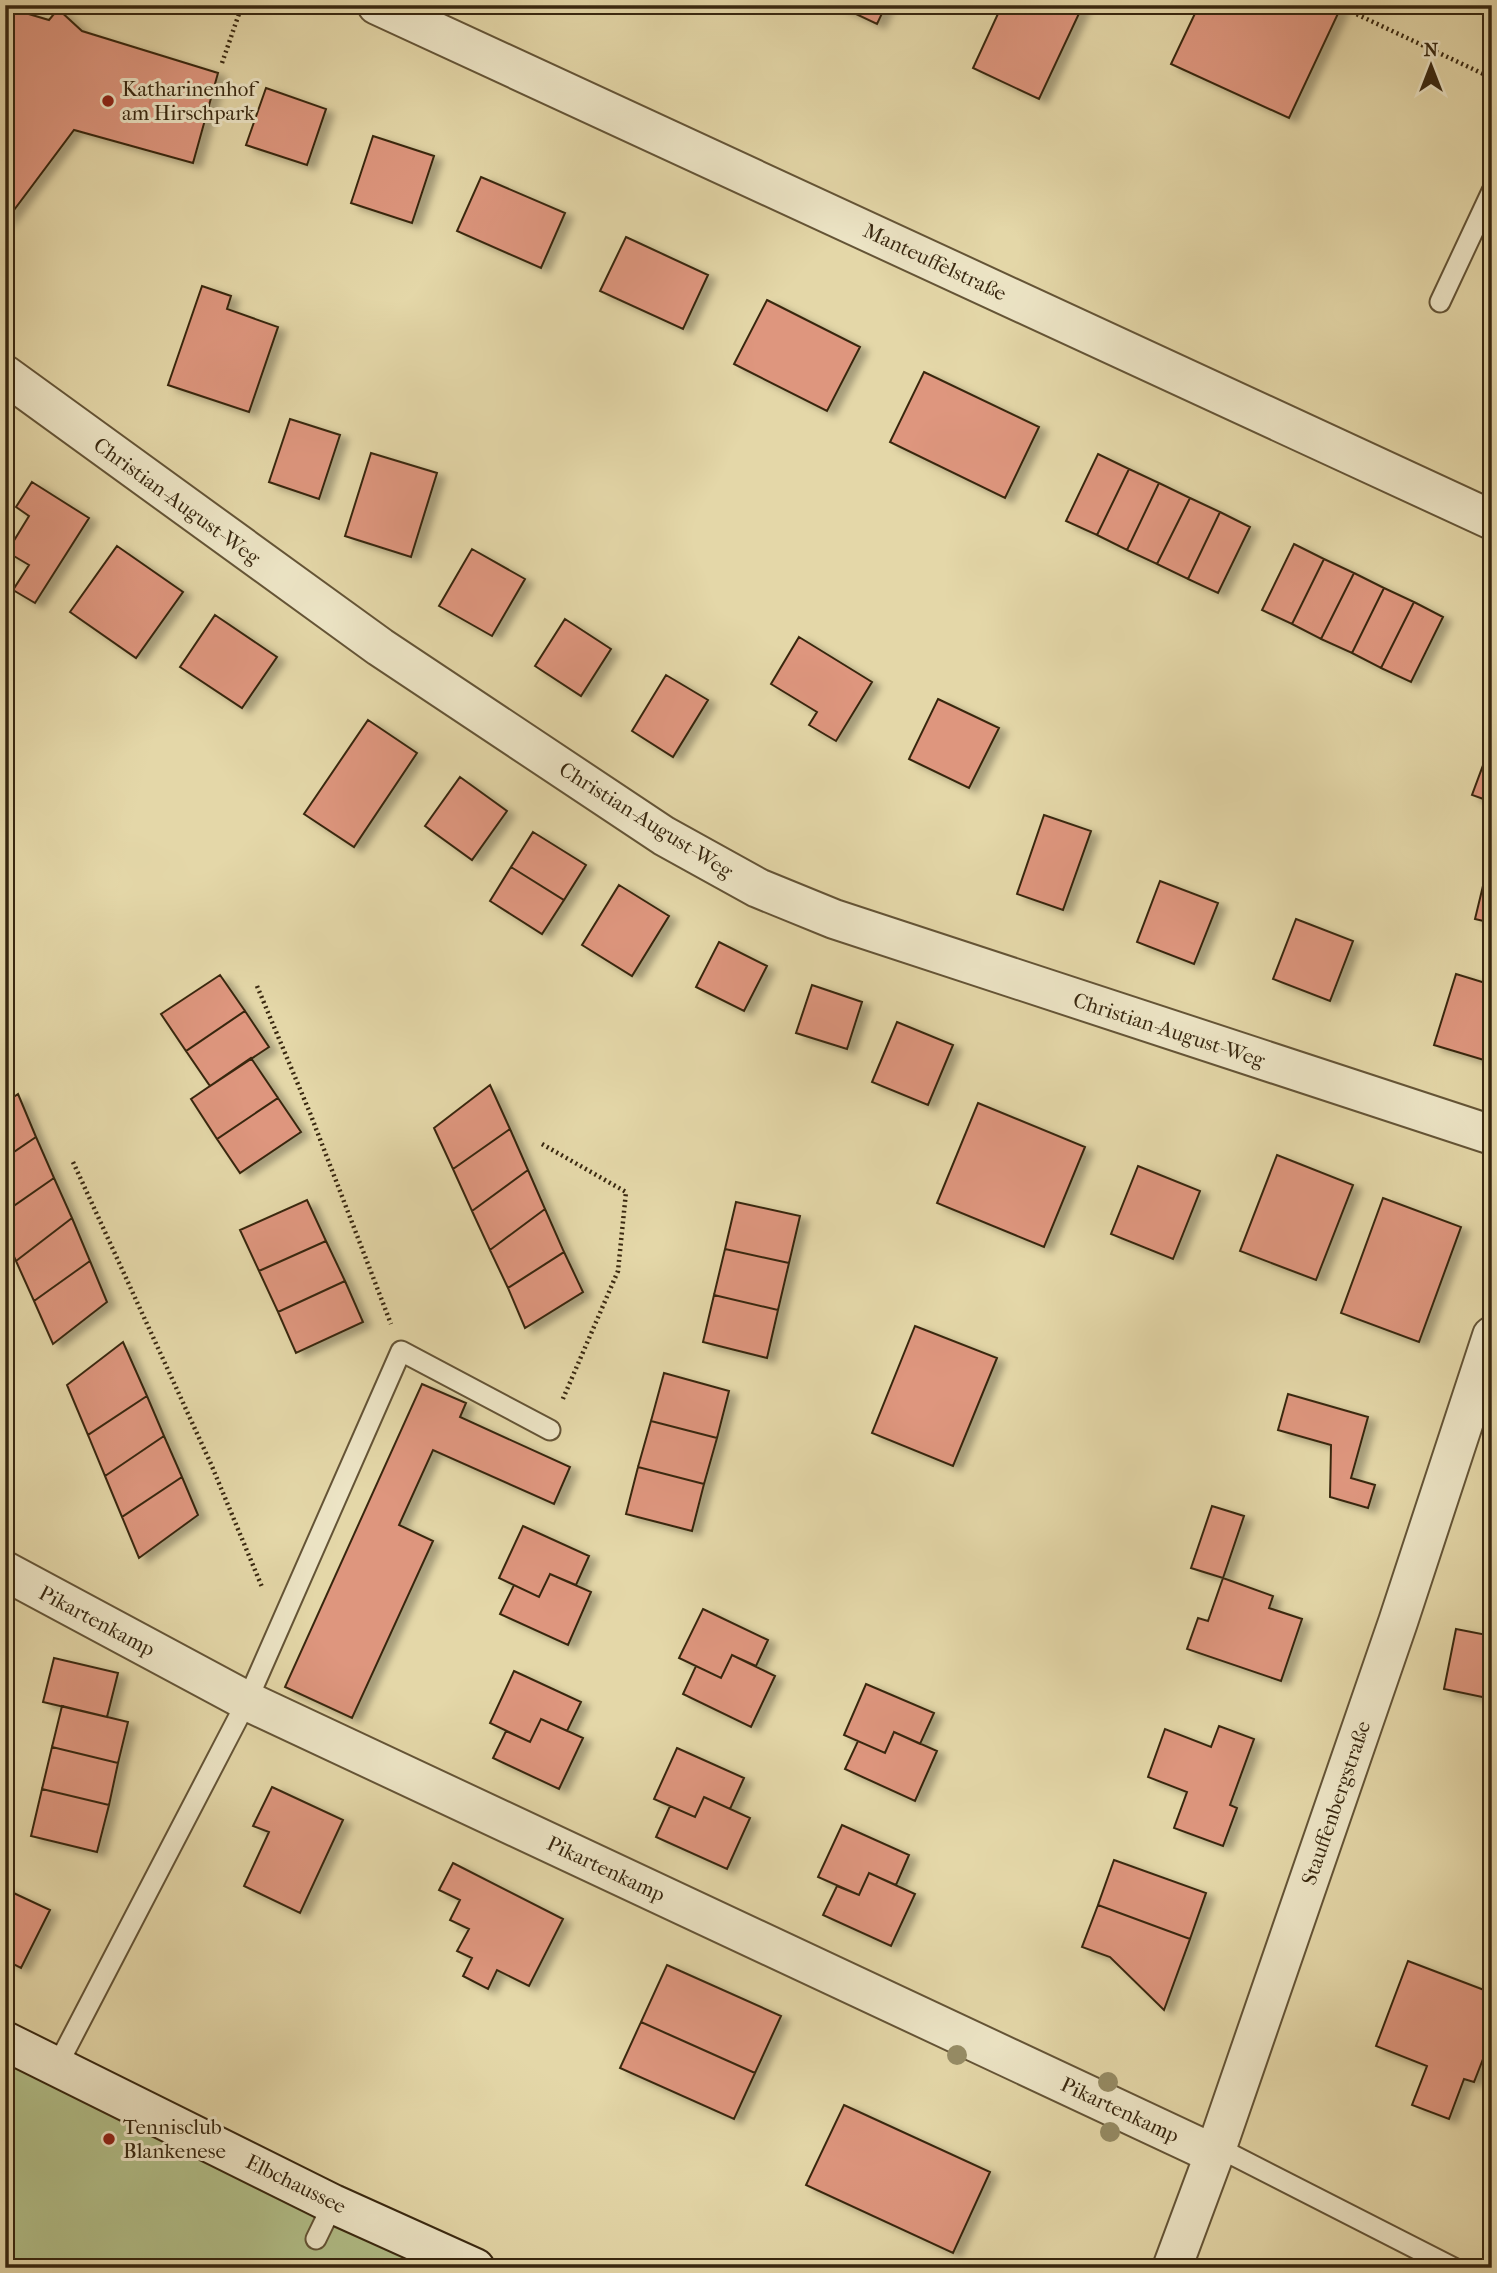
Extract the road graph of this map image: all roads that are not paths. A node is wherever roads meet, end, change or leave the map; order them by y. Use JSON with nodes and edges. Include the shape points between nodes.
{"nodes":[{"id":1,"x":377,"y":5,"type":"edge"},
{"id":2,"x":1492,"y":191,"type":"edge"},
{"id":3,"x":1440,"y":302,"type":"dead end"},
{"id":4,"x":5,"y":375,"type":"edge"},
{"id":5,"x":1492,"y":520,"type":"edge"},
{"id":6,"x":1492,"y":1135,"type":"edge"},
{"id":7,"x":1492,"y":1336,"type":"edge"},
{"id":8,"x":550,"y":1430,"type":"road end"},
{"id":9,"x":5,"y":1571,"type":"edge"},
{"id":10,"x":247,"y":1701,"type":"junction"},
{"id":11,"x":5,"y":2041,"type":"edge"},
{"id":12,"x":57,"y":2066,"type":"junction"},
{"id":13,"x":1216,"y":2151,"type":"junction"},
{"id":14,"x":333,"y":2204,"type":"junction"},
{"id":15,"x":316,"y":2239,"type":"dead end"},
{"id":16,"x":475,"y":2268,"type":"edge"},
{"id":17,"x":1172,"y":2268,"type":"edge"},
{"id":18,"x":1454,"y":2268,"type":"edge"}],
"edges":[{"from":1,"to":5,"type":"street","name":"Manteuffelstraße"},
{"from":2,"to":3,"type":"lane"},
{"from":4,"to":6,"type":"street","name":"Christian-August-Weg","via":[[380,647],[664,836],[758,888],[834,919]]},
{"from":7,"to":13,"type":"street","name":"Stauffenbergstraße"},
{"from":8,"to":10,"type":"lane","via":[[401,1351]]},
{"from":9,"to":10,"type":"street","name":"Pikartenkamp"},
{"from":10,"to":12,"type":"lane"},
{"from":10,"to":13,"type":"street","name":"Pikartenkamp"},
{"from":11,"to":12,"type":"street","name":"Elbchaussee"},
{"from":12,"to":14,"type":"street","name":"Elbchaussee"},
{"from":13,"to":17,"type":"street","name":"Stauffenbergstraße"},
{"from":13,"to":18,"type":"lane"},
{"from":14,"to":15,"type":"lane"},
{"from":14,"to":16,"type":"street","name":"Elbchaussee"}]}
